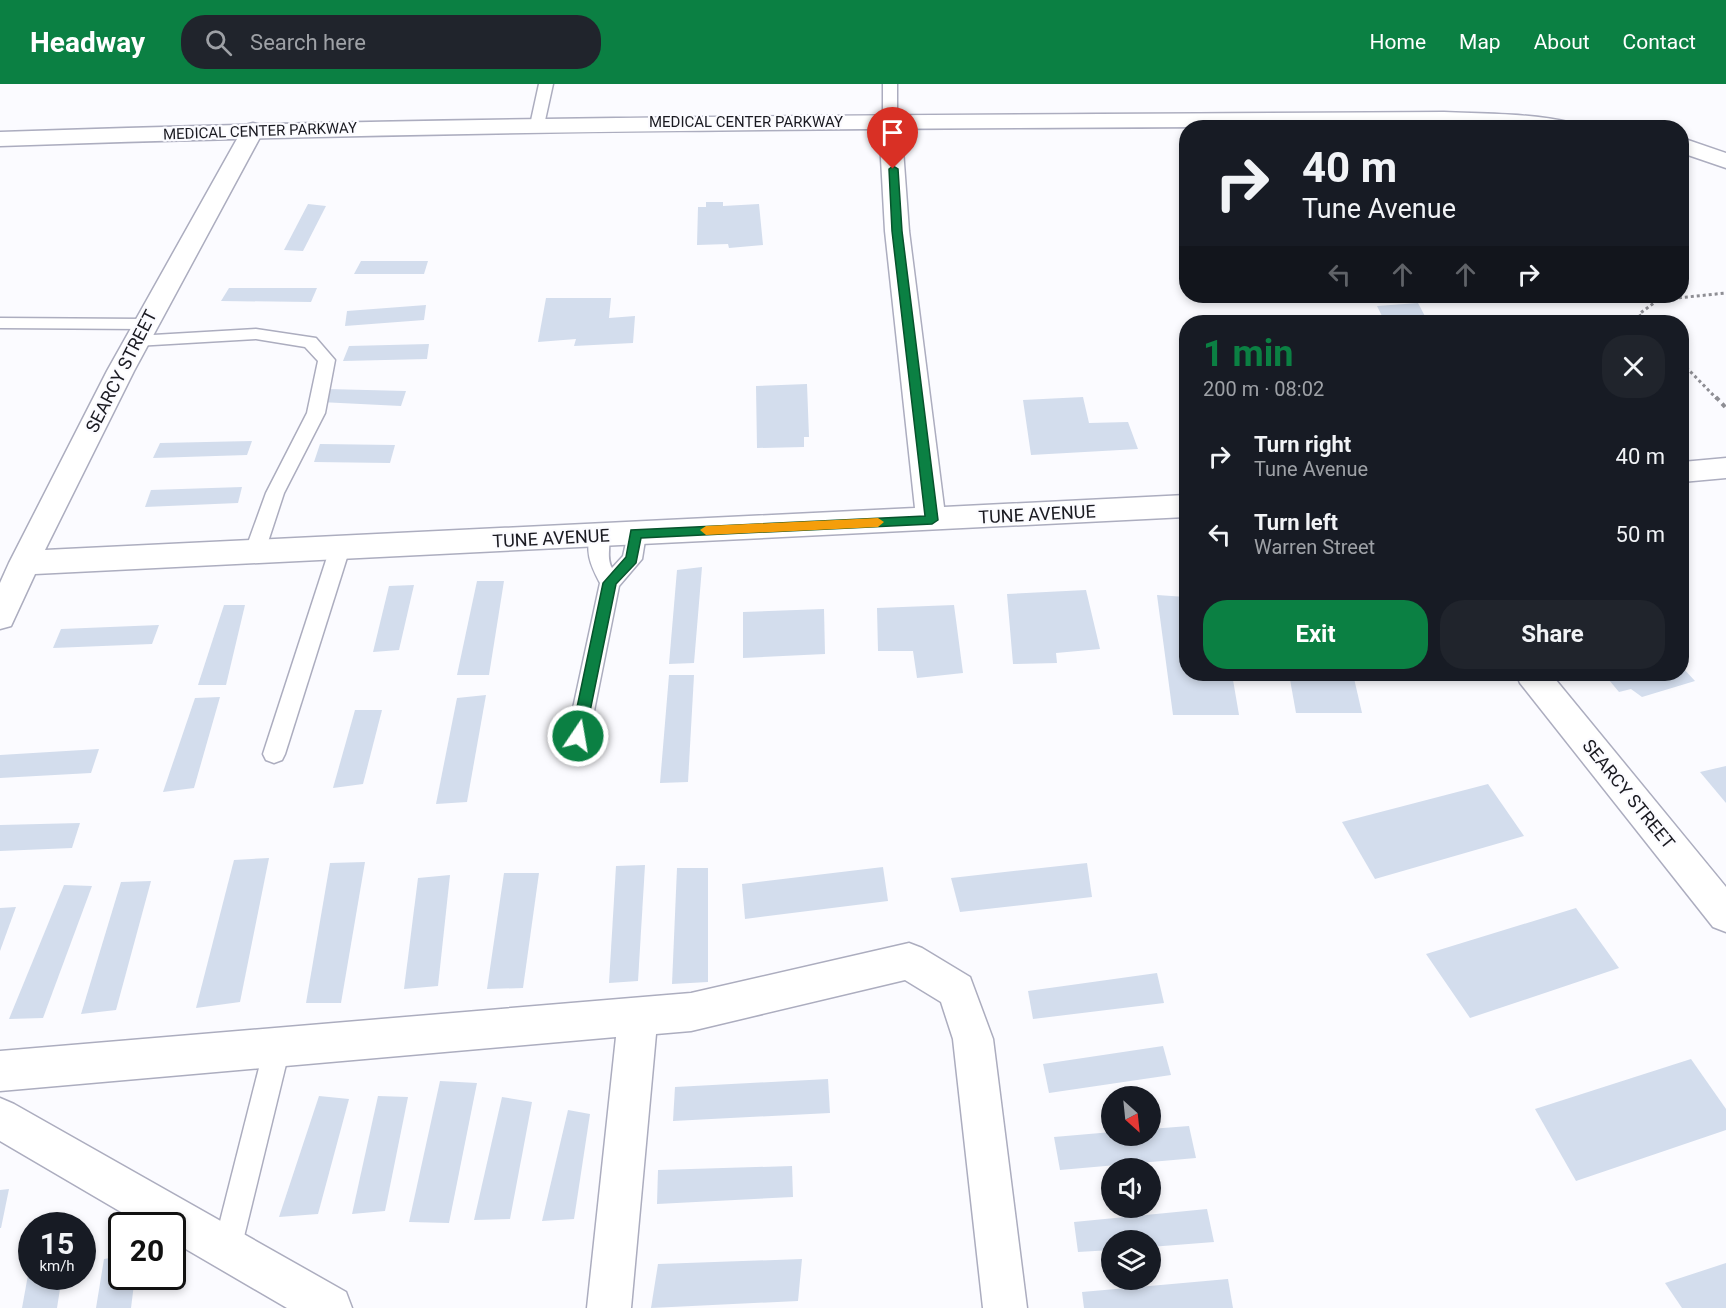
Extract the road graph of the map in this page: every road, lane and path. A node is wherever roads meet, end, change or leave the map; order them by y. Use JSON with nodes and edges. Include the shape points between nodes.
{"nodes":[{"id":1,"x":546,"y":84,"type":"edge"},
{"id":2,"x":890,"y":84,"type":"edge"},
{"id":3,"x":1179,"y":120,"type":"edge"},
{"id":4,"x":1259,"y":120,"type":"edge"},
{"id":5,"x":1464,"y":120,"type":"edge"},
{"id":6,"x":890,"y":122,"type":"junction"},
{"id":7,"x":537,"y":125,"type":"junction"},
{"id":8,"x":253,"y":130,"type":"junction"},
{"id":9,"x":0,"y":139,"type":"edge"},
{"id":10,"x":1689,"y":140,"type":"edge"},
{"id":11,"x":1726,"y":143,"type":"edge"},
{"id":12,"x":1689,"y":148,"type":"edge"},
{"id":13,"x":1726,"y":161,"type":"edge"},
{"id":14,"x":1726,"y":293,"type":"edge"},
{"id":15,"x":1689,"y":297,"type":"edge"},
{"id":16,"x":1654,"y":303,"type":"edge"},
{"id":17,"x":1640,"y":315,"type":"edge"},
{"id":18,"x":0,"y":323,"type":"edge"},
{"id":19,"x":140,"y":333,"type":"junction"},
{"id":20,"x":1689,"y":369,"type":"edge"},
{"id":21,"x":1726,"y":408,"type":"edge"},
{"id":22,"x":1726,"y":468,"type":"edge"},
{"id":23,"x":1689,"y":471,"type":"edge"},
{"id":24,"x":1179,"y":506,"type":"edge"},
{"id":25,"x":932,"y":520,"type":"junction"},
{"id":26,"x":636,"y":534,"type":"junction"},
{"id":27,"x":600,"y":535,"type":"junction"},
{"id":28,"x":340,"y":548,"type":"junction"},
{"id":29,"x":255,"y":551,"type":"junction"},
{"id":30,"x":24,"y":562,"type":"junction"},
{"id":31,"x":610,"y":583,"type":"junction"},
{"id":32,"x":0,"y":617,"type":"edge"},
{"id":33,"x":1538,"y":681,"type":"edge"},
{"id":34,"x":578,"y":736,"type":"dead end"},
{"id":35,"x":274,"y":754,"type":"dead end"},
{"id":36,"x":1726,"y":915,"type":"edge"},
{"id":37,"x":638,"y":1017,"type":"junction"},
{"id":38,"x":277,"y":1048,"type":"junction"},
{"id":39,"x":0,"y":1071,"type":"edge"},
{"id":40,"x":0,"y":1118,"type":"edge"},
{"id":41,"x":227,"y":1249,"type":"junction"},
{"id":42,"x":330,"y":1308,"type":"edge"},
{"id":43,"x":609,"y":1308,"type":"edge"},
{"id":44,"x":1005,"y":1308,"type":"edge"}],
"edges":[{"from":1,"to":7,"type":"lane"},
{"from":2,"to":6,"type":"lane"},
{"from":3,"to":6,"type":"street","name":"MEDICAL CENTER PARKWAY"},
{"from":4,"to":5,"type":"street","name":"MEDICAL CENTER PARKWAY"},
{"from":6,"to":7,"type":"street","name":"MEDICAL CENTER PARKWAY"},
{"from":6,"to":25,"type":"street","via":[[897,231]]},
{"from":7,"to":8,"type":"street","name":"MEDICAL CENTER PARKWAY"},
{"from":8,"to":9,"type":"street","name":"MEDICAL CENTER PARKWAY"},
{"from":8,"to":19,"type":"street","name":"SEARCY STREET"},
{"from":10,"to":11,"type":"street"},
{"from":12,"to":13,"type":"street"},
{"from":14,"to":15,"type":"path"},
{"from":16,"to":17,"type":"path"},
{"from":18,"to":19,"type":"lane"},
{"from":19,"to":29,"type":"lane","via":[[256,334],[310,342],[327,360],[316,413],[275,493]]},
{"from":19,"to":30,"type":"street","name":"SEARCY STREET"},
{"from":20,"to":21,"type":"path"},
{"from":22,"to":23,"type":"street"},
{"from":24,"to":25,"type":"street","name":"TUNE AVENUE"},
{"from":25,"to":26,"type":"street","name":"TUNE AVENUE"},
{"from":26,"to":27,"type":"street","name":"TUNE AVENUE"},
{"from":26,"to":31,"type":"lane","via":[[632,559]]},
{"from":27,"to":28,"type":"street","name":"TUNE AVENUE"},
{"from":27,"to":31,"type":"lane","via":[[598,561]]},
{"from":28,"to":29,"type":"street","name":"TUNE AVENUE"},
{"from":28,"to":35,"type":"lane"},
{"from":29,"to":30,"type":"street","name":"TUNE AVENUE"},
{"from":30,"to":32,"type":"street","name":"SEARCY STREET"},
{"from":31,"to":34,"type":"lane"},
{"from":33,"to":36,"type":"street","name":"SEARCY STREET"},
{"from":37,"to":38,"type":"street"},
{"from":37,"to":43,"type":"street"},
{"from":37,"to":44,"type":"street","via":[[691,1012],[909,961],[956,990],[973,1039]]},
{"from":38,"to":39,"type":"street"},
{"from":38,"to":41,"type":"lane"},
{"from":40,"to":41,"type":"street"},
{"from":41,"to":42,"type":"street"}]}
